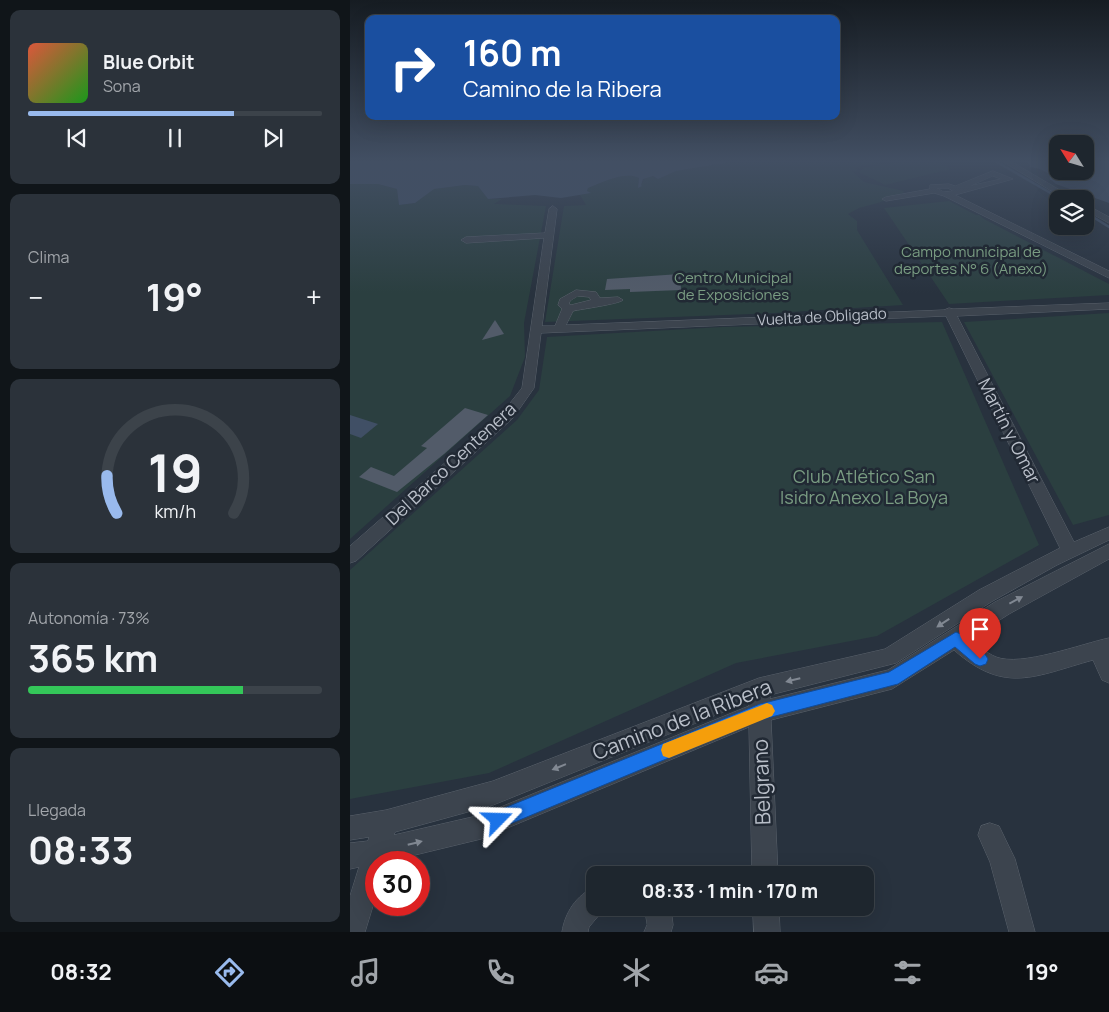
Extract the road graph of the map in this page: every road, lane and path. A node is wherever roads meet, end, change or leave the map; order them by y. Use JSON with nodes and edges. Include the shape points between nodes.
{"nodes":[{"id":1,"x":969,"y":205,"type":"edge"},
{"id":2,"x":984,"y":205,"type":"edge"},
{"id":3,"x":553,"y":209,"type":"dead end"},
{"id":4,"x":1094,"y":212,"type":"edge"},
{"id":5,"x":1109,"y":220,"type":"edge"},
{"id":6,"x":550,"y":235,"type":"junction"},
{"id":7,"x":466,"y":240,"type":"dead end"},
{"id":8,"x":1109,"y":269,"type":"edge"},
{"id":9,"x":1109,"y":275,"type":"edge"},
{"id":10,"x":618,"y":300,"type":"dead end"},
{"id":11,"x":1109,"y":306,"type":"edge"},
{"id":12,"x":948,"y":312,"type":"junction"},
{"id":13,"x":559,"y":329,"type":"junction"},
{"id":14,"x":536,"y":330,"type":"junction"},
{"id":15,"x":1109,"y":533,"type":"edge"},
{"id":16,"x":1070,"y":551,"type":"junction"},
{"id":17,"x":1109,"y":551,"type":"edge"},
{"id":18,"x":350,"y":556,"type":"edge"},
{"id":19,"x":956,"y":638,"type":"junction"},
{"id":20,"x":1104,"y":648,"type":"edge"},
{"id":21,"x":1109,"y":674,"type":"edge"},
{"id":22,"x":759,"y":688,"type":"junction"},
{"id":23,"x":760,"y":712,"type":"junction"},
{"id":24,"x":386,"y":822,"type":"junction"},
{"id":25,"x":350,"y":828,"type":"edge"},
{"id":26,"x":990,"y":835,"type":"dead end"},
{"id":27,"x":377,"y":851,"type":"edge"},
{"id":28,"x":381,"y":851,"type":"edge"},
{"id":29,"x":365,"y":854,"type":"edge"},
{"id":30,"x":350,"y":856,"type":"edge"},
{"id":31,"x":765,"y":866,"type":"edge"},
{"id":32,"x":365,"y":890,"type":"edge"},
{"id":33,"x":586,"y":910,"type":"edge"},
{"id":34,"x":659,"y":916,"type":"edge"},
{"id":35,"x":766,"y":916,"type":"edge"},
{"id":36,"x":352,"y":932,"type":"edge"},
{"id":37,"x":575,"y":932,"type":"edge"},
{"id":38,"x":657,"y":932,"type":"edge"},
{"id":39,"x":767,"y":932,"type":"edge"},
{"id":40,"x":1022,"y":932,"type":"edge"}],
"edges":[{"from":1,"to":9,"type":"street"},
{"from":2,"to":8,"type":"street"},
{"from":3,"to":6,"type":"street","name":"Del Barco Centenera"},
{"from":4,"to":5,"type":"street"},
{"from":6,"to":7,"type":"street"},
{"from":6,"to":14,"type":"street","name":"Del Barco Centenera"},
{"from":10,"to":13,"type":"street","via":[[569,309]]},
{"from":11,"to":12,"type":"street","name":"Vuelta de Obligado"},
{"from":12,"to":13,"type":"street","name":"Vuelta de Obligado"},
{"from":12,"to":16,"type":"street","name":"Martín y Omar"},
{"from":13,"to":14,"type":"street","name":"Vuelta de Obligado"},
{"from":14,"to":18,"type":"street","name":"Del Barco Centenera","via":[[528,388],[508,415]]},
{"from":15,"to":16,"type":"street","name":"Camino de la Ribera"},
{"from":16,"to":22,"type":"street","name":"Camino de la Ribera","one_way":true,"via":[[985,596],[889,657]]},
{"from":19,"to":17,"type":"street","name":"Camino de la Ribera","one_way":true,"via":[[1002,608]]},
{"from":19,"to":20,"type":"street","via":[[996,668],[1015,670]]},
{"from":19,"to":23,"type":"street","name":"Camino de la Ribera","via":[[892,679]]},
{"from":20,"to":21,"type":"street"},
{"from":22,"to":23,"type":"street","name":"Belgrano"},
{"from":22,"to":24,"type":"street","name":"Camino de la Ribera","one_way":true,"via":[[493,793]]},
{"from":28,"to":23,"type":"street","name":"Camino de la Ribera","one_way":true,"via":[[481,827]]},
{"from":23,"to":31,"type":"street","name":"Belgrano"},
{"from":24,"to":25,"type":"street","name":"Camino de la Ribera"},
{"from":24,"to":27,"type":"street"},
{"from":26,"to":40,"type":"street","via":[[1002,859]]},
{"from":29,"to":30,"type":"street","name":"Camino de la Ribera"},
{"from":32,"to":36,"type":"street"},
{"from":33,"to":37,"type":"street","via":[[577,921]]},
{"from":34,"to":38,"type":"street"},
{"from":35,"to":39,"type":"street"}]}
